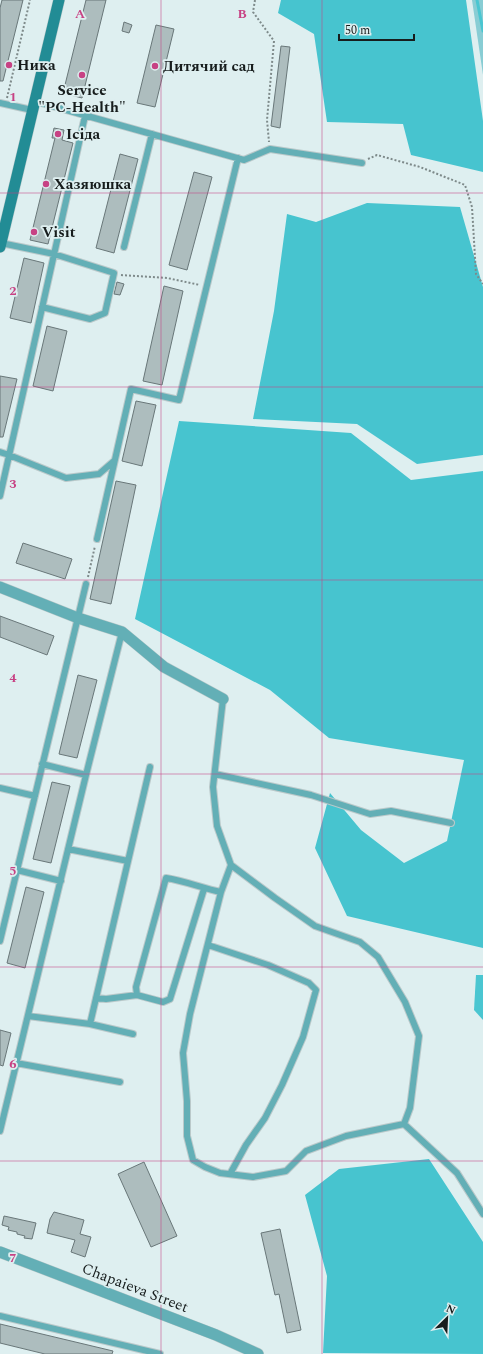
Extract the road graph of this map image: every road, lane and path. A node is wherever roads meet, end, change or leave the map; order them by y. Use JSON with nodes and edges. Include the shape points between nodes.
{"nodes":[{"id":1,"x":30,"y":0,"type":"edge"},
{"id":2,"x":59,"y":0,"type":"edge"},
{"id":3,"x":255,"y":0,"type":"edge"},
{"id":4,"x":3,"y":103,"type":"edge"},
{"id":5,"x":33,"y":106,"type":"junction"},
{"id":6,"x":85,"y":116,"type":"junction"},
{"id":7,"x":152,"y":134,"type":"junction"},
{"id":8,"x":270,"y":149,"type":"junction"},
{"id":9,"x":238,"y":158,"type":"junction"},
{"id":10,"x":362,"y":163,"type":"joint"},
{"id":11,"x":1,"y":245,"type":"edge"},
{"id":12,"x":124,"y":247,"type":"dead end"},
{"id":13,"x":54,"y":254,"type":"junction"},
{"id":14,"x":114,"y":273,"type":"junction"},
{"id":15,"x":483,"y":284,"type":"edge"},
{"id":16,"x":207,"y":286,"type":"junction"},
{"id":17,"x":42,"y":307,"type":"junction"},
{"id":18,"x":0,"y":452,"type":"edge"},
{"id":19,"x":9,"y":454,"type":"junction"},
{"id":20,"x":114,"y":460,"type":"junction"},
{"id":21,"x":0,"y":496,"type":"edge"},
{"id":22,"x":96,"y":539,"type":"joint"},
{"id":23,"x":86,"y":584,"type":"joint"},
{"id":24,"x":0,"y":586,"type":"edge"},
{"id":25,"x":78,"y":618,"type":"junction"},
{"id":26,"x":122,"y":632,"type":"junction"},
{"id":27,"x":223,"y":699,"type":"joint"},
{"id":28,"x":42,"y":764,"type":"junction"},
{"id":29,"x":150,"y":767,"type":"dead end"},
{"id":30,"x":214,"y":774,"type":"junction"},
{"id":31,"x":86,"y":775,"type":"junction"},
{"id":32,"x":0,"y":788,"type":"edge"},
{"id":33,"x":35,"y":796,"type":"junction"},
{"id":34,"x":451,"y":823,"type":"dead end"},
{"id":35,"x":68,"y":849,"type":"junction"},
{"id":36,"x":128,"y":861,"type":"junction"},
{"id":37,"x":231,"y":864,"type":"junction"},
{"id":38,"x":17,"y":870,"type":"junction"},
{"id":39,"x":60,"y":880,"type":"junction"},
{"id":40,"x":204,"y":889,"type":"junction"},
{"id":41,"x":221,"y":892,"type":"junction"},
{"id":42,"x":0,"y":941,"type":"edge"},
{"id":43,"x":208,"y":945,"type":"junction"},
{"id":44,"x":137,"y":995,"type":"junction"},
{"id":45,"x":96,"y":998,"type":"junction"},
{"id":46,"x":28,"y":1016,"type":"junction"},
{"id":47,"x":90,"y":1024,"type":"junction"},
{"id":48,"x":133,"y":1034,"type":"dead end"},
{"id":49,"x":16,"y":1063,"type":"junction"},
{"id":50,"x":120,"y":1082,"type":"dead end"},
{"id":51,"x":404,"y":1124,"type":"junction"},
{"id":52,"x":0,"y":1129,"type":"edge"},
{"id":53,"x":230,"y":1174,"type":"junction"},
{"id":54,"x":483,"y":1214,"type":"edge"},
{"id":55,"x":0,"y":1252,"type":"edge"},
{"id":56,"x":0,"y":1316,"type":"edge"},
{"id":57,"x":160,"y":1354,"type":"edge"},
{"id":58,"x":258,"y":1354,"type":"edge"}],
"edges":[{"from":1,"to":4,"type":"path"},
{"from":2,"to":5,"type":"main road"},
{"from":3,"to":8,"type":"path","via":[[253,12],[274,41],[267,120]]},
{"from":4,"to":5,"type":"lane"},
{"from":5,"to":6,"type":"lane"},
{"from":5,"to":11,"type":"main road"},
{"from":6,"to":7,"type":"lane"},
{"from":6,"to":13,"type":"lane"},
{"from":7,"to":9,"type":"lane"},
{"from":7,"to":12,"type":"lane"},
{"from":8,"to":9,"type":"lane","via":[[244,160]]},
{"from":8,"to":10,"type":"lane"},
{"from":9,"to":16,"type":"lane"},
{"from":10,"to":15,"type":"path","via":[[377,155],[420,167],[465,185],[472,207],[476,274]]},
{"from":11,"to":13,"type":"lane"},
{"from":13,"to":14,"type":"lane"},
{"from":13,"to":17,"type":"lane"},
{"from":14,"to":16,"type":"path","via":[[168,278]]},
{"from":14,"to":17,"type":"lane","via":[[105,313],[90,319]]},
{"from":16,"to":20,"type":"lane","via":[[179,400],[131,389]]},
{"from":17,"to":19,"type":"lane"},
{"from":18,"to":19,"type":"lane"},
{"from":19,"to":20,"type":"lane","via":[[66,478],[100,474]]},
{"from":19,"to":21,"type":"lane"},
{"from":20,"to":22,"type":"lane"},
{"from":22,"to":23,"type":"path"},
{"from":23,"to":25,"type":"lane"},
{"from":24,"to":25,"type":"street"},
{"from":25,"to":26,"type":"street"},
{"from":25,"to":28,"type":"lane"},
{"from":26,"to":27,"type":"street","via":[[164,667]]},
{"from":26,"to":31,"type":"lane"},
{"from":27,"to":30,"type":"lane"},
{"from":28,"to":31,"type":"lane"},
{"from":28,"to":33,"type":"lane"},
{"from":29,"to":36,"type":"lane"},
{"from":30,"to":34,"type":"lane","via":[[311,795],[370,814],[391,811]]},
{"from":30,"to":37,"type":"lane","via":[[217,826]]},
{"from":31,"to":35,"type":"lane"},
{"from":32,"to":33,"type":"lane"},
{"from":33,"to":38,"type":"lane"},
{"from":35,"to":36,"type":"lane"},
{"from":35,"to":39,"type":"lane"},
{"from":36,"to":45,"type":"lane"},
{"from":37,"to":41,"type":"lane"},
{"from":37,"to":51,"type":"lane","via":[[316,926],[360,942],[378,957],[405,1002],[419,1036],[410,1108]]},
{"from":38,"to":39,"type":"lane"},
{"from":38,"to":42,"type":"lane"},
{"from":39,"to":46,"type":"lane"},
{"from":40,"to":41,"type":"lane"},
{"from":40,"to":44,"type":"lane","via":[[170,999],[164,1002]]},
{"from":40,"to":44,"type":"lane","via":[[166,878],[136,987]]},
{"from":41,"to":43,"type":"lane"},
{"from":43,"to":53,"type":"lane","via":[[183,1053],[187,1136],[193,1160],[220,1173]]},
{"from":43,"to":53,"type":"lane","via":[[268,965],[309,983],[316,990],[302,1037],[282,1085]]},
{"from":44,"to":45,"type":"lane"},
{"from":45,"to":47,"type":"lane"},
{"from":46,"to":47,"type":"lane"},
{"from":46,"to":49,"type":"lane"},
{"from":47,"to":48,"type":"lane"},
{"from":49,"to":50,"type":"lane"},
{"from":49,"to":52,"type":"lane"},
{"from":51,"to":53,"type":"lane","via":[[346,1136],[306,1151],[286,1170],[252,1177]]},
{"from":51,"to":54,"type":"lane","via":[[457,1173]]},
{"from":55,"to":58,"type":"street","name":"Chapaieva Street","via":[[216,1335]]},
{"from":56,"to":57,"type":"lane"}]}
